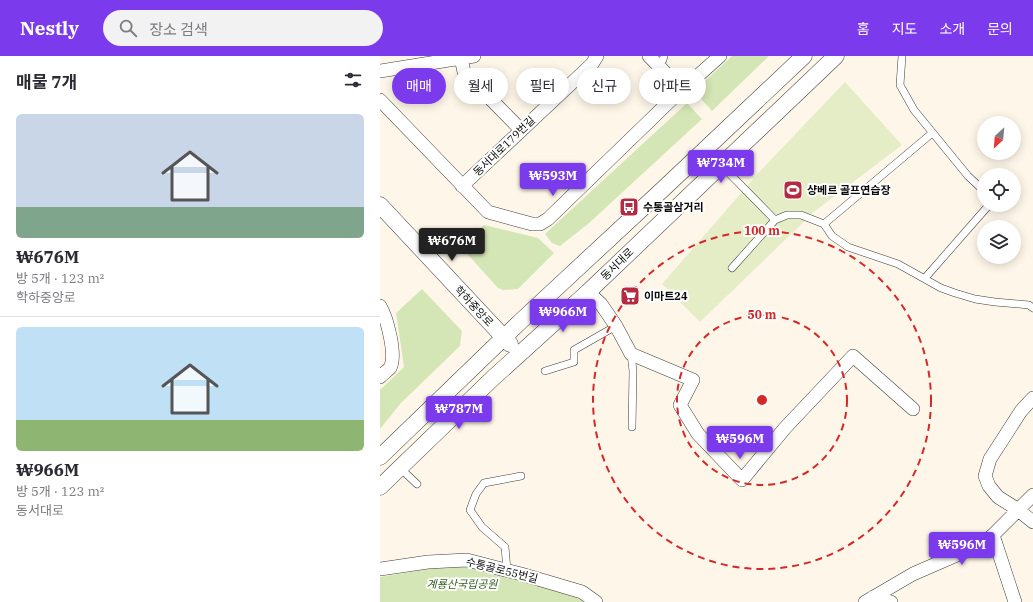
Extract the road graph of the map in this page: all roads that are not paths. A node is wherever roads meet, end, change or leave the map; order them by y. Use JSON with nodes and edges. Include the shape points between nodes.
{"nodes":[{"id":1,"x":597,"y":56,"type":"edge"},
{"id":2,"x":720,"y":56,"type":"edge"},
{"id":3,"x":804,"y":56,"type":"edge"},
{"id":4,"x":836,"y":56,"type":"edge"},
{"id":5,"x":902,"y":56,"type":"edge"},
{"id":6,"x":468,"y":57,"type":"edge"},
{"id":7,"x":657,"y":59,"type":"edge"},
{"id":8,"x":664,"y":68,"type":"edge"},
{"id":9,"x":706,"y":69,"type":"edge"},
{"id":10,"x":380,"y":71,"type":"edge"},
{"id":11,"x":569,"y":85,"type":"edge"},
{"id":12,"x":380,"y":100,"type":"edge"},
{"id":13,"x":548,"y":104,"type":"edge"},
{"id":14,"x":667,"y":104,"type":"edge"},
{"id":15,"x":520,"y":130,"type":"junction"},
{"id":16,"x":931,"y":134,"type":"junction"},
{"id":17,"x":721,"y":164,"type":"junction"},
{"id":18,"x":977,"y":184,"type":"edge"},
{"id":19,"x":462,"y":186,"type":"junction"},
{"id":20,"x":380,"y":205,"type":"edge"},
{"id":21,"x":983,"y":212,"type":"edge"},
{"id":22,"x":776,"y":220,"type":"junction"},
{"id":23,"x":824,"y":224,"type":"junction"},
{"id":24,"x":732,"y":268,"type":"dead end"},
{"id":25,"x":924,"y":278,"type":"junction"},
{"id":26,"x":588,"y":292,"type":"junction"},
{"id":27,"x":380,"y":306,"type":"edge"},
{"id":28,"x":1033,"y":308,"type":"edge"},
{"id":29,"x":616,"y":326,"type":"junction"},
{"id":30,"x":504,"y":338,"type":"junction"},
{"id":31,"x":520,"y":354,"type":"junction"},
{"id":32,"x":631,"y":354,"type":"junction"},
{"id":33,"x":545,"y":370,"type":"dead end"},
{"id":34,"x":380,"y":376,"type":"edge"},
{"id":35,"x":1033,"y":398,"type":"edge"},
{"id":36,"x":913,"y":409,"type":"dead end"},
{"id":37,"x":632,"y":427,"type":"dead end"},
{"id":38,"x":380,"y":457,"type":"edge"},
{"id":39,"x":400,"y":468,"type":"junction"},
{"id":40,"x":521,"y":476,"type":"dead end"},
{"id":41,"x":417,"y":484,"type":"dead end"},
{"id":42,"x":380,"y":487,"type":"edge"},
{"id":43,"x":1033,"y":495,"type":"edge"},
{"id":44,"x":1017,"y":509,"type":"junction"},
{"id":45,"x":1033,"y":522,"type":"edge"},
{"id":46,"x":993,"y":535,"type":"junction"},
{"id":47,"x":380,"y":569,"type":"edge"},
{"id":48,"x":507,"y":570,"type":"junction"},
{"id":49,"x":869,"y":600,"type":"edge"},
{"id":50,"x":596,"y":602,"type":"edge"},
{"id":51,"x":891,"y":602,"type":"edge"},
{"id":52,"x":1015,"y":602,"type":"edge"}],
"edges":[{"from":1,"to":11,"type":"street","name":"동서대로179번길"},
{"from":2,"to":9,"type":"street"},
{"from":3,"to":30,"type":"street"},
{"from":4,"to":17,"type":"street","name":"동서대로"},
{"from":5,"to":16,"type":"lane","via":[[900,85]]},
{"from":6,"to":10,"type":"street"},
{"from":6,"to":15,"type":"street","via":[[464,72]]},
{"from":7,"to":8,"type":"street"},
{"from":12,"to":19,"type":"street"},
{"from":13,"to":15,"type":"street","name":"동서대로179번길"},
{"from":14,"to":19,"type":"street","via":[[540,224],[488,212]]},
{"from":15,"to":19,"type":"street","name":"동서대로179번길"},
{"from":16,"to":18,"type":"lane"},
{"from":16,"to":23,"type":"lane"},
{"from":17,"to":22,"type":"lane"},
{"from":17,"to":26,"type":"street","name":"동서대로"},
{"from":20,"to":30,"type":"street","name":"학하중앙로"},
{"from":21,"to":25,"type":"lane"},
{"from":22,"to":23,"type":"lane","via":[[787,215],[801,215]]},
{"from":22,"to":24,"type":"lane"},
{"from":23,"to":25,"type":"lane","via":[[832,236],[848,248],[898,264]]},
{"from":25,"to":28,"type":"lane","via":[[955,294],[995,302],[1029,305]]},
{"from":26,"to":29,"type":"street","via":[[601,304]]},
{"from":26,"to":31,"type":"street","name":"동서대로"},
{"from":27,"to":34,"type":"street","via":[[386,318],[393,357],[390,368]]},
{"from":29,"to":32,"type":"street"},
{"from":29,"to":33,"type":"lane","via":[[574,350],[574,362]]},
{"from":30,"to":31,"type":"street","name":"학하중앙로"},
{"from":30,"to":38,"type":"street"},
{"from":31,"to":39,"type":"street","name":"동서대로"},
{"from":32,"to":36,"type":"street","via":[[693,380],[680,405],[698,434],[742,480],[785,428],[853,356]]},
{"from":32,"to":37,"type":"lane"},
{"from":35,"to":44,"type":"street","via":[[1021,411],[990,459],[985,476],[998,497]]},
{"from":39,"to":41,"type":"lane"},
{"from":39,"to":42,"type":"street","name":"동서대로"},
{"from":40,"to":48,"type":"lane","via":[[484,483],[476,494],[470,510],[482,528],[505,547]]},
{"from":43,"to":44,"type":"street"},
{"from":44,"to":45,"type":"street"},
{"from":44,"to":46,"type":"street"},
{"from":46,"to":49,"type":"street","via":[[982,544],[913,574]]},
{"from":46,"to":52,"type":"street"},
{"from":47,"to":48,"type":"street","name":"수통골로55번길","via":[[428,562],[467,560]]},
{"from":48,"to":50,"type":"street","name":"수통골로55번길","via":[[582,592]]},
{"from":49,"to":51,"type":"street"}]}
